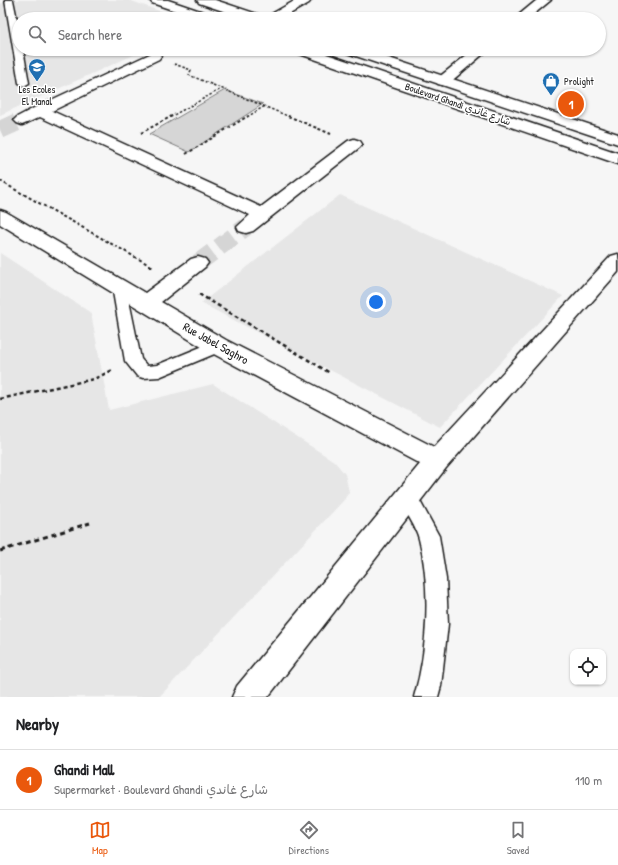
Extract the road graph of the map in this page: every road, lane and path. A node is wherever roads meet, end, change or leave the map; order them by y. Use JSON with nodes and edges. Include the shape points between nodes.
{"nodes":[{"id":1,"x":9,"y":0,"type":"edge"},
{"id":2,"x":156,"y":0,"type":"edge"},
{"id":3,"x":203,"y":0,"type":"edge"},
{"id":4,"x":305,"y":0,"type":"edge"},
{"id":5,"x":544,"y":0,"type":"edge"},
{"id":6,"x":191,"y":12,"type":"edge"},
{"id":7,"x":238,"y":12,"type":"edge"},
{"id":8,"x":284,"y":12,"type":"edge"},
{"id":9,"x":529,"y":12,"type":"edge"},
{"id":10,"x":12,"y":17,"type":"edge"},
{"id":11,"x":19,"y":56,"type":"edge"},
{"id":12,"x":154,"y":56,"type":"joint"},
{"id":13,"x":318,"y":56,"type":"edge"},
{"id":14,"x":369,"y":56,"type":"edge"},
{"id":15,"x":473,"y":56,"type":"edge"},
{"id":16,"x":443,"y":80,"type":"junction"},
{"id":17,"x":24,"y":83,"type":"dead end"},
{"id":18,"x":221,"y":88,"type":"junction"},
{"id":19,"x":265,"y":106,"type":"junction"},
{"id":20,"x":39,"y":112,"type":"junction"},
{"id":21,"x":22,"y":120,"type":"tunnel mouth"},
{"id":22,"x":142,"y":137,"type":"dead end"},
{"id":23,"x":618,"y":139,"type":"edge"},
{"id":24,"x":354,"y":144,"type":"joint"},
{"id":25,"x":184,"y":155,"type":"dead end"},
{"id":26,"x":618,"y":159,"type":"edge"},
{"id":27,"x":0,"y":181,"type":"edge"},
{"id":28,"x":262,"y":214,"type":"junction"},
{"id":29,"x":0,"y":216,"type":"edge"},
{"id":30,"x":246,"y":227,"type":"tunnel mouth"},
{"id":31,"x":618,"y":260,"type":"edge"},
{"id":32,"x":198,"y":263,"type":"tunnel mouth"},
{"id":33,"x":176,"y":280,"type":"junction"},
{"id":34,"x":119,"y":286,"type":"junction"},
{"id":35,"x":146,"y":303,"type":"junction"},
{"id":36,"x":218,"y":346,"type":"junction"},
{"id":37,"x":133,"y":360,"type":"junction"},
{"id":38,"x":330,"y":373,"type":"dead end"},
{"id":39,"x":0,"y":399,"type":"edge"},
{"id":40,"x":437,"y":461,"type":"junction"},
{"id":41,"x":408,"y":498,"type":"junction"},
{"id":42,"x":90,"y":523,"type":"dead end"},
{"id":43,"x":0,"y":551,"type":"edge"},
{"id":44,"x":248,"y":697,"type":"edge"},
{"id":45,"x":426,"y":697,"type":"edge"}],
"edges":[{"from":1,"to":10,"type":"lane"},
{"from":2,"to":6,"type":"street"},
{"from":3,"to":7,"type":"street"},
{"from":4,"to":8,"type":"street"},
{"from":5,"to":9,"type":"street"},
{"from":11,"to":17,"type":"lane"},
{"from":12,"to":18,"type":"path","via":[[191,70],[189,75]]},
{"from":12,"to":20,"type":"street"},
{"from":13,"to":26,"type":"street","name":"Boulevard Ghandi شارع غاندي"},
{"from":14,"to":16,"type":"street","name":"Boulevard Ghandi شارع غاندي"},
{"from":15,"to":16,"type":"street"},
{"from":16,"to":23,"type":"street","name":"Boulevard Ghandi شارع غاندي"},
{"from":18,"to":19,"type":"path"},
{"from":18,"to":22,"type":"path","via":[[142,133]]},
{"from":19,"to":24,"type":"path"},
{"from":19,"to":25,"type":"path"},
{"from":20,"to":21,"type":"street"},
{"from":20,"to":28,"type":"street"},
{"from":24,"to":28,"type":"street"},
{"from":27,"to":33,"type":"path"},
{"from":28,"to":30,"type":"street"},
{"from":29,"to":34,"type":"street","name":"Rue Jabel Saghro"},
{"from":31,"to":40,"type":"street"},
{"from":32,"to":33,"type":"street"},
{"from":33,"to":35,"type":"street"},
{"from":33,"to":38,"type":"path"},
{"from":34,"to":35,"type":"street","name":"Rue Jabel Saghro"},
{"from":34,"to":37,"type":"lane"},
{"from":35,"to":36,"type":"street","name":"Rue Jabel Saghro"},
{"from":36,"to":37,"type":"lane","via":[[159,371],[143,372]]},
{"from":36,"to":40,"type":"street","name":"Rue Jabel Saghro"},
{"from":37,"to":39,"type":"path","via":[[94,379]]},
{"from":40,"to":41,"type":"street"},
{"from":41,"to":44,"type":"street"},
{"from":41,"to":45,"type":"lane","via":[[429,536],[436,579],[437,624]]},
{"from":42,"to":43,"type":"path"}]}
